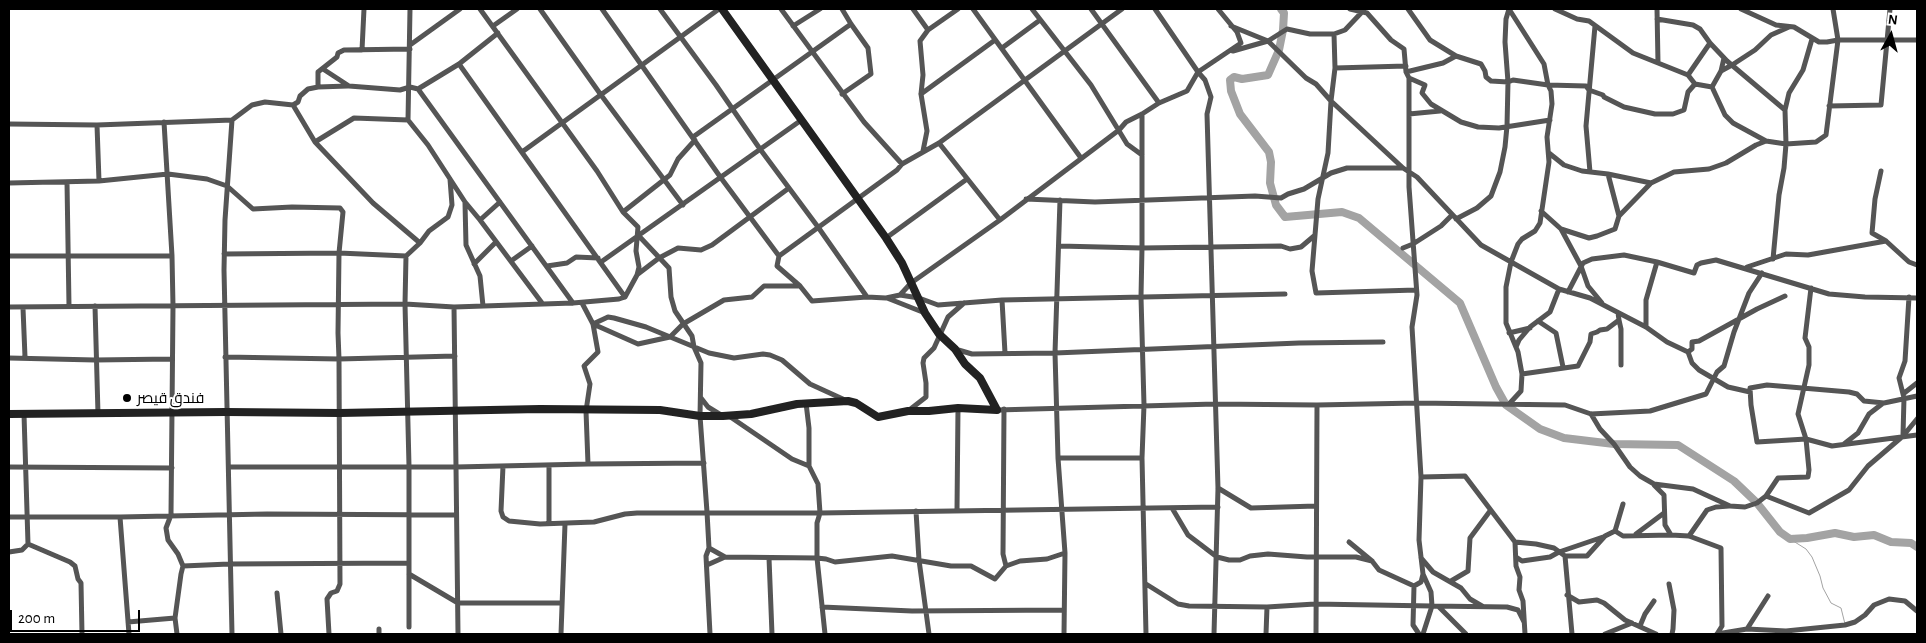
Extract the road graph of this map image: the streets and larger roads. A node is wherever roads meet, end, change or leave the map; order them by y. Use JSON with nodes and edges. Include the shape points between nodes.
{"nodes":[{"id":1,"x":364,"y":9,"type":"edge"},
{"id":2,"x":410,"y":9,"type":"edge"},
{"id":3,"x":460,"y":9,"type":"edge"},
{"id":4,"x":480,"y":9,"type":"edge"},
{"id":5,"x":517,"y":9,"type":"edge"},
{"id":6,"x":540,"y":9,"type":"edge"},
{"id":7,"x":602,"y":9,"type":"edge"},
{"id":8,"x":660,"y":9,"type":"edge"},
{"id":9,"x":721,"y":9,"type":"edge"},
{"id":10,"x":781,"y":9,"type":"edge"},
{"id":11,"x":820,"y":9,"type":"edge"},
{"id":12,"x":842,"y":9,"type":"edge"},
{"id":13,"x":913,"y":9,"type":"edge"},
{"id":14,"x":958,"y":9,"type":"edge"},
{"id":15,"x":973,"y":9,"type":"edge"},
{"id":16,"x":1032,"y":9,"type":"edge"},
{"id":17,"x":1092,"y":9,"type":"edge"},
{"id":18,"x":1122,"y":9,"type":"edge"},
{"id":19,"x":1155,"y":9,"type":"edge"},
{"id":20,"x":1218,"y":9,"type":"edge"},
{"id":21,"x":1350,"y":9,"type":"edge"},
{"id":22,"x":1408,"y":9,"type":"edge"},
{"id":23,"x":1509,"y":9,"type":"edge"},
{"id":24,"x":1556,"y":9,"type":"edge"},
{"id":25,"x":1656,"y":9,"type":"edge"},
{"id":26,"x":1741,"y":9,"type":"edge"},
{"id":27,"x":1833,"y":9,"type":"edge"},
{"id":28,"x":1890,"y":9,"type":"edge"},
{"id":29,"x":1362,"y":12,"type":"junction"},
{"id":30,"x":1657,"y":19,"type":"junction"},
{"id":31,"x":1040,"y":20,"type":"junction"},
{"id":32,"x":1102,"y":23,"type":"junction"},
{"id":33,"x":850,"y":24,"type":"junction"},
{"id":34,"x":493,"y":26,"type":"junction"},
{"id":35,"x":793,"y":26,"type":"junction"},
{"id":36,"x":1231,"y":26,"type":"junction"},
{"id":37,"x":1595,"y":26,"type":"junction"},
{"id":38,"x":1791,"y":26,"type":"junction"},
{"id":39,"x":928,"y":30,"type":"junction"},
{"id":40,"x":498,"y":32,"type":"junction"},
{"id":41,"x":1334,"y":34,"type":"junction"},
{"id":42,"x":680,"y":37,"type":"junction"},
{"id":43,"x":1812,"y":39,"type":"junction"},
{"id":44,"x":995,"y":40,"type":"junction"},
{"id":45,"x":1838,"y":40,"type":"junction"},
{"id":46,"x":1887,"y":40,"type":"junction"},
{"id":47,"x":1917,"y":40,"type":"edge"},
{"id":48,"x":1268,"y":41,"type":"junction"},
{"id":49,"x":1710,"y":43,"type":"junction"},
{"id":50,"x":410,"y":47,"type":"junction"},
{"id":51,"x":1002,"y":48,"type":"junction"},
{"id":52,"x":362,"y":50,"type":"junction"},
{"id":53,"x":1064,"y":51,"type":"junction"},
{"id":54,"x":812,"y":53,"type":"junction"},
{"id":55,"x":1223,"y":55,"type":"junction"},
{"id":56,"x":1456,"y":56,"type":"junction"},
{"id":57,"x":1724,"y":58,"type":"junction"},
{"id":58,"x":1658,"y":63,"type":"junction"},
{"id":59,"x":458,"y":64,"type":"junction"},
{"id":60,"x":642,"y":65,"type":"junction"},
{"id":61,"x":1732,"y":66,"type":"junction"},
{"id":62,"x":1335,"y":68,"type":"junction"},
{"id":63,"x":322,"y":69,"type":"junction"},
{"id":64,"x":1406,"y":69,"type":"junction"},
{"id":65,"x":1721,"y":70,"type":"junction"},
{"id":66,"x":1198,"y":72,"type":"junction"},
{"id":67,"x":1688,"y":75,"type":"junction"},
{"id":68,"x":1409,"y":78,"type":"junction"},
{"id":69,"x":773,"y":80,"type":"junction"},
{"id":70,"x":1024,"y":81,"type":"junction"},
{"id":71,"x":1508,"y":82,"type":"junction"},
{"id":72,"x":1548,"y":84,"type":"junction"},
{"id":73,"x":1696,"y":84,"type":"junction"},
{"id":74,"x":350,"y":86,"type":"junction"},
{"id":75,"x":318,"y":87,"type":"junction"},
{"id":76,"x":410,"y":87,"type":"junction"},
{"id":77,"x":1712,"y":87,"type":"junction"},
{"id":78,"x":418,"y":89,"type":"junction"},
{"id":79,"x":1589,"y":90,"type":"junction"},
{"id":80,"x":842,"y":94,"type":"junction"},
{"id":81,"x":921,"y":94,"type":"junction"},
{"id":82,"x":600,"y":95,"type":"junction"},
{"id":83,"x":1331,"y":101,"type":"junction"},
{"id":84,"x":1159,"y":103,"type":"junction"},
{"id":85,"x":293,"y":105,"type":"junction"},
{"id":86,"x":1829,"y":106,"type":"junction"},
{"id":87,"x":732,"y":109,"type":"junction"},
{"id":88,"x":1785,"y":110,"type":"junction"},
{"id":89,"x":1441,"y":111,"type":"junction"},
{"id":90,"x":1142,"y":114,"type":"junction"},
{"id":91,"x":1408,"y":114,"type":"junction"},
{"id":92,"x":232,"y":120,"type":"junction"},
{"id":93,"x":408,"y":120,"type":"junction"},
{"id":94,"x":800,"y":120,"type":"junction"},
{"id":95,"x":1550,"y":120,"type":"junction"},
{"id":96,"x":164,"y":122,"type":"junction"},
{"id":97,"x":562,"y":122,"type":"junction"},
{"id":98,"x":9,"y":124,"type":"edge"},
{"id":99,"x":97,"y":125,"type":"junction"},
{"id":100,"x":1506,"y":126,"type":"junction"},
{"id":101,"x":1119,"y":130,"type":"junction"},
{"id":102,"x":694,"y":138,"type":"junction"},
{"id":103,"x":1766,"y":141,"type":"junction"},
{"id":104,"x":315,"y":142,"type":"junction"},
{"id":105,"x":939,"y":143,"type":"junction"},
{"id":106,"x":1786,"y":144,"type":"junction"},
{"id":107,"x":760,"y":149,"type":"junction"},
{"id":108,"x":522,"y":152,"type":"junction"},
{"id":109,"x":923,"y":152,"type":"junction"},
{"id":110,"x":1549,"y":153,"type":"junction"},
{"id":111,"x":1142,"y":155,"type":"junction"},
{"id":112,"x":1081,"y":158,"type":"junction"},
{"id":113,"x":902,"y":164,"type":"junction"},
{"id":114,"x":1403,"y":168,"type":"junction"},
{"id":115,"x":1881,"y":171,"type":"dead end"},
{"id":116,"x":1409,"y":172,"type":"junction"},
{"id":117,"x":1590,"y":172,"type":"junction"},
{"id":118,"x":168,"y":174,"type":"junction"},
{"id":119,"x":1608,"y":174,"type":"junction"},
{"id":120,"x":721,"y":178,"type":"junction"},
{"id":121,"x":450,"y":179,"type":"junction"},
{"id":122,"x":967,"y":179,"type":"junction"},
{"id":123,"x":1322,"y":179,"type":"junction"},
{"id":124,"x":99,"y":180,"type":"junction"},
{"id":125,"x":663,"y":180,"type":"junction"},
{"id":126,"x":67,"y":182,"type":"junction"},
{"id":127,"x":9,"y":183,"type":"edge"},
{"id":128,"x":1651,"y":184,"type":"junction"},
{"id":129,"x":227,"y":186,"type":"junction"},
{"id":130,"x":789,"y":188,"type":"junction"},
{"id":131,"x":1210,"y":197,"type":"junction"},
{"id":132,"x":1025,"y":199,"type":"junction"},
{"id":133,"x":1142,"y":199,"type":"junction"},
{"id":134,"x":857,"y":200,"type":"junction"},
{"id":135,"x":1060,"y":200,"type":"junction"},
{"id":136,"x":465,"y":202,"type":"junction"},
{"id":137,"x":500,"y":202,"type":"junction"},
{"id":138,"x":683,"y":205,"type":"junction"},
{"id":139,"x":1541,"y":211,"type":"junction"},
{"id":140,"x":623,"y":212,"type":"junction"},
{"id":141,"x":1618,"y":216,"type":"junction"},
{"id":142,"x":750,"y":217,"type":"junction"},
{"id":143,"x":1454,"y":217,"type":"junction"},
{"id":144,"x":480,"y":220,"type":"junction"},
{"id":145,"x":1000,"y":220,"type":"junction"},
{"id":146,"x":818,"y":227,"type":"junction"},
{"id":147,"x":1561,"y":229,"type":"junction"},
{"id":148,"x":638,"y":234,"type":"junction"},
{"id":149,"x":1314,"y":236,"type":"junction"},
{"id":150,"x":886,"y":238,"type":"junction"},
{"id":151,"x":1886,"y":241,"type":"junction"},
{"id":152,"x":496,"y":242,"type":"junction"},
{"id":153,"x":420,"y":243,"type":"junction"},
{"id":154,"x":1413,"y":244,"type":"junction"},
{"id":155,"x":532,"y":246,"type":"junction"},
{"id":156,"x":1060,"y":246,"type":"junction"},
{"id":157,"x":1212,"y":246,"type":"junction"},
{"id":158,"x":1142,"y":248,"type":"junction"},
{"id":159,"x":1403,"y":248,"type":"dead end"},
{"id":160,"x":339,"y":252,"type":"junction"},
{"id":161,"x":224,"y":254,"type":"junction"},
{"id":162,"x":67,"y":255,"type":"junction"},
{"id":163,"x":9,"y":256,"type":"edge"},
{"id":164,"x":172,"y":256,"type":"junction"},
{"id":165,"x":406,"y":256,"type":"junction"},
{"id":166,"x":779,"y":256,"type":"junction"},
{"id":167,"x":659,"y":258,"type":"junction"},
{"id":168,"x":1773,"y":259,"type":"junction"},
{"id":169,"x":599,"y":260,"type":"junction"},
{"id":170,"x":511,"y":262,"type":"junction"},
{"id":171,"x":1510,"y":262,"type":"junction"},
{"id":172,"x":1657,"y":262,"type":"junction"},
{"id":173,"x":474,"y":264,"type":"junction"},
{"id":174,"x":1917,"y":265,"type":"edge"},
{"id":175,"x":547,"y":266,"type":"junction"},
{"id":176,"x":1581,"y":266,"type":"junction"},
{"id":177,"x":1746,"y":268,"type":"junction"},
{"id":178,"x":1762,"y":273,"type":"junction"},
{"id":179,"x":638,"y":275,"type":"junction"},
{"id":180,"x":911,"y":282,"type":"junction"},
{"id":181,"x":800,"y":286,"type":"junction"},
{"id":182,"x":1811,"y":288,"type":"junction"},
{"id":183,"x":1559,"y":289,"type":"junction"},
{"id":184,"x":1416,"y":290,"type":"junction"},
{"id":185,"x":1568,"y":292,"type":"junction"},
{"id":186,"x":1285,"y":294,"type":"dead end"},
{"id":187,"x":900,"y":295,"type":"junction"},
{"id":188,"x":1212,"y":295,"type":"junction"},
{"id":189,"x":1785,"y":296,"type":"dead end"},
{"id":190,"x":625,"y":297,"type":"junction"},
{"id":191,"x":1140,"y":297,"type":"junction"},
{"id":192,"x":867,"y":298,"type":"junction"},
{"id":193,"x":886,"y":298,"type":"junction"},
{"id":194,"x":919,"y":298,"type":"junction"},
{"id":195,"x":1909,"y":298,"type":"junction"},
{"id":196,"x":1917,"y":298,"type":"edge"},
{"id":197,"x":1057,"y":299,"type":"junction"},
{"id":198,"x":1002,"y":300,"type":"junction"},
{"id":199,"x":542,"y":303,"type":"junction"},
{"id":200,"x":573,"y":303,"type":"junction"},
{"id":201,"x":582,"y":303,"type":"junction"},
{"id":202,"x":964,"y":303,"type":"junction"},
{"id":203,"x":338,"y":304,"type":"junction"},
{"id":204,"x":405,"y":304,"type":"junction"},
{"id":205,"x":1602,"y":304,"type":"junction"},
{"id":206,"x":69,"y":306,"type":"junction"},
{"id":207,"x":95,"y":306,"type":"junction"},
{"id":208,"x":172,"y":306,"type":"junction"},
{"id":209,"x":225,"y":306,"type":"junction"},
{"id":210,"x":483,"y":306,"type":"junction"},
{"id":211,"x":9,"y":307,"type":"edge"},
{"id":212,"x":454,"y":307,"type":"junction"},
{"id":213,"x":23,"y":308,"type":"junction"},
{"id":214,"x":925,"y":313,"type":"junction"},
{"id":215,"x":1618,"y":313,"type":"junction"},
{"id":216,"x":1740,"y":318,"type":"junction"},
{"id":217,"x":1538,"y":320,"type":"junction"},
{"id":218,"x":1619,"y":320,"type":"junction"},
{"id":219,"x":593,"y":324,"type":"junction"},
{"id":220,"x":682,"y":324,"type":"junction"},
{"id":221,"x":1646,"y":327,"type":"junction"},
{"id":222,"x":1530,"y":328,"type":"junction"},
{"id":223,"x":1509,"y":333,"type":"junction"},
{"id":224,"x":939,"y":334,"type":"junction"},
{"id":225,"x":670,"y":337,"type":"junction"},
{"id":226,"x":1383,"y":342,"type":"dead end"},
{"id":227,"x":694,"y":346,"type":"junction"},
{"id":228,"x":1213,"y":347,"type":"junction"},
{"id":229,"x":1516,"y":347,"type":"junction"},
{"id":230,"x":955,"y":349,"type":"junction"},
{"id":231,"x":1142,"y":350,"type":"junction"},
{"id":232,"x":1688,"y":352,"type":"junction"},
{"id":233,"x":1005,"y":353,"type":"junction"},
{"id":234,"x":1055,"y":353,"type":"junction"},
{"id":235,"x":406,"y":356,"type":"junction"},
{"id":236,"x":455,"y":356,"type":"junction"},
{"id":237,"x":25,"y":357,"type":"junction"},
{"id":238,"x":225,"y":357,"type":"junction"},
{"id":239,"x":9,"y":358,"type":"edge"},
{"id":240,"x":172,"y":359,"type":"junction"},
{"id":241,"x":339,"y":359,"type":"junction"},
{"id":242,"x":95,"y":360,"type":"junction"},
{"id":243,"x":1621,"y":365,"type":"dead end"},
{"id":244,"x":1563,"y":367,"type":"junction"},
{"id":245,"x":1522,"y":374,"type":"junction"},
{"id":246,"x":1714,"y":378,"type":"junction"},
{"id":247,"x":1917,"y":383,"type":"edge"},
{"id":248,"x":1803,"y":388,"type":"junction"},
{"id":249,"x":1750,"y":392,"type":"junction"},
{"id":250,"x":1903,"y":396,"type":"junction"},
{"id":251,"x":1917,"y":396,"type":"edge"},
{"id":252,"x":700,"y":398,"type":"junction"},
{"id":253,"x":848,"y":401,"type":"junction"},
{"id":254,"x":806,"y":403,"type":"junction"},
{"id":255,"x":1417,"y":403,"type":"junction"},
{"id":256,"x":1510,"y":403,"type":"junction"},
{"id":257,"x":1884,"y":403,"type":"junction"},
{"id":258,"x":1215,"y":404,"type":"junction"},
{"id":259,"x":1317,"y":405,"type":"junction"},
{"id":260,"x":1144,"y":406,"type":"junction"},
{"id":261,"x":958,"y":408,"type":"junction"},
{"id":262,"x":1058,"y":408,"type":"junction"},
{"id":263,"x":908,"y":410,"type":"junction"},
{"id":264,"x":1001,"y":410,"type":"junction"},
{"id":265,"x":455,"y":411,"type":"junction"},
{"id":266,"x":586,"y":411,"type":"junction"},
{"id":267,"x":172,"y":412,"type":"junction"},
{"id":268,"x":226,"y":412,"type":"junction"},
{"id":269,"x":408,"y":412,"type":"junction"},
{"id":270,"x":340,"y":413,"type":"junction"},
{"id":271,"x":9,"y":414,"type":"edge"},
{"id":272,"x":24,"y":414,"type":"junction"},
{"id":273,"x":98,"y":414,"type":"junction"},
{"id":274,"x":1591,"y":414,"type":"junction"},
{"id":275,"x":700,"y":416,"type":"junction"},
{"id":276,"x":725,"y":416,"type":"junction"},
{"id":277,"x":1917,"y":419,"type":"edge"},
{"id":278,"x":1917,"y":435,"type":"edge"},
{"id":279,"x":1903,"y":436,"type":"junction"},
{"id":280,"x":1806,"y":439,"type":"junction"},
{"id":281,"x":1844,"y":444,"type":"junction"},
{"id":282,"x":1058,"y":458,"type":"junction"},
{"id":283,"x":1142,"y":458,"type":"junction"},
{"id":284,"x":704,"y":463,"type":"junction"},
{"id":285,"x":588,"y":464,"type":"junction"},
{"id":286,"x":549,"y":465,"type":"junction"},
{"id":287,"x":339,"y":466,"type":"junction"},
{"id":288,"x":409,"y":466,"type":"junction"},
{"id":289,"x":503,"y":466,"type":"junction"},
{"id":290,"x":809,"y":466,"type":"junction"},
{"id":291,"x":9,"y":467,"type":"edge"},
{"id":292,"x":26,"y":467,"type":"junction"},
{"id":293,"x":229,"y":467,"type":"junction"},
{"id":294,"x":456,"y":467,"type":"junction"},
{"id":295,"x":172,"y":468,"type":"junction"},
{"id":296,"x":1421,"y":477,"type":"junction"},
{"id":297,"x":1654,"y":484,"type":"junction"},
{"id":298,"x":1218,"y":488,"type":"junction"},
{"id":299,"x":1766,"y":496,"type":"junction"},
{"id":300,"x":1623,"y":504,"type":"dead end"},
{"id":301,"x":1316,"y":506,"type":"junction"},
{"id":302,"x":1730,"y":506,"type":"junction"},
{"id":303,"x":1218,"y":507,"type":"junction"},
{"id":304,"x":1172,"y":508,"type":"junction"},
{"id":305,"x":1061,"y":509,"type":"junction"},
{"id":306,"x":1144,"y":509,"type":"junction"},
{"id":307,"x":916,"y":510,"type":"junction"},
{"id":308,"x":957,"y":510,"type":"junction"},
{"id":309,"x":1005,"y":510,"type":"junction"},
{"id":310,"x":1490,"y":511,"type":"junction"},
{"id":311,"x":707,"y":512,"type":"junction"},
{"id":312,"x":820,"y":513,"type":"junction"},
{"id":313,"x":1664,"y":513,"type":"junction"},
{"id":314,"x":341,"y":514,"type":"junction"},
{"id":315,"x":408,"y":514,"type":"junction"},
{"id":316,"x":171,"y":515,"type":"junction"},
{"id":317,"x":228,"y":515,"type":"junction"},
{"id":318,"x":456,"y":515,"type":"junction"},
{"id":319,"x":27,"y":516,"type":"junction"},
{"id":320,"x":9,"y":517,"type":"edge"},
{"id":321,"x":120,"y":517,"type":"junction"},
{"id":322,"x":549,"y":523,"type":"junction"},
{"id":323,"x":565,"y":524,"type":"junction"},
{"id":324,"x":1614,"y":531,"type":"junction"},
{"id":325,"x":1671,"y":534,"type":"junction"},
{"id":326,"x":1635,"y":535,"type":"junction"},
{"id":327,"x":1605,"y":536,"type":"junction"},
{"id":328,"x":1689,"y":536,"type":"junction"},
{"id":329,"x":1349,"y":542,"type":"dead end"},
{"id":330,"x":1515,"y":542,"type":"junction"},
{"id":331,"x":28,"y":544,"type":"junction"},
{"id":332,"x":709,"y":548,"type":"junction"},
{"id":333,"x":9,"y":552,"type":"edge"},
{"id":334,"x":1559,"y":552,"type":"junction"},
{"id":335,"x":1065,"y":553,"type":"junction"},
{"id":336,"x":1217,"y":556,"type":"junction"},
{"id":337,"x":1565,"y":556,"type":"junction"},
{"id":338,"x":725,"y":557,"type":"junction"},
{"id":339,"x":1516,"y":557,"type":"junction"},
{"id":340,"x":769,"y":558,"type":"junction"},
{"id":341,"x":817,"y":558,"type":"junction"},
{"id":342,"x":1316,"y":558,"type":"junction"},
{"id":343,"x":1421,"y":558,"type":"junction"},
{"id":344,"x":919,"y":560,"type":"junction"},
{"id":345,"x":1372,"y":561,"type":"junction"},
{"id":346,"x":409,"y":562,"type":"junction"},
{"id":347,"x":340,"y":563,"type":"junction"},
{"id":348,"x":229,"y":564,"type":"junction"},
{"id":349,"x":707,"y":565,"type":"junction"},
{"id":350,"x":183,"y":566,"type":"junction"},
{"id":351,"x":1006,"y":566,"type":"junction"},
{"id":352,"x":409,"y":574,"type":"junction"},
{"id":353,"x":1423,"y":574,"type":"junction"},
{"id":354,"x":1451,"y":581,"type":"junction"},
{"id":355,"x":1146,"y":584,"type":"junction"},
{"id":356,"x":1669,"y":584,"type":"dead end"},
{"id":357,"x":1414,"y":586,"type":"junction"},
{"id":358,"x":277,"y":593,"type":"dead end"},
{"id":359,"x":1567,"y":595,"type":"junction"},
{"id":360,"x":1768,"y":596,"type":"dead end"},
{"id":361,"x":1654,"y":601,"type":"dead end"},
{"id":362,"x":458,"y":603,"type":"junction"},
{"id":363,"x":562,"y":603,"type":"junction"},
{"id":364,"x":1315,"y":604,"type":"junction"},
{"id":365,"x":1414,"y":604,"type":"junction"},
{"id":366,"x":1432,"y":606,"type":"junction"},
{"id":367,"x":1439,"y":606,"type":"junction"},
{"id":368,"x":822,"y":607,"type":"junction"},
{"id":369,"x":1216,"y":607,"type":"junction"},
{"id":370,"x":1267,"y":607,"type":"junction"},
{"id":371,"x":1484,"y":608,"type":"junction"},
{"id":372,"x":925,"y":610,"type":"junction"},
{"id":373,"x":1064,"y":610,"type":"junction"},
{"id":374,"x":1917,"y":610,"type":"edge"},
{"id":375,"x":175,"y":618,"type":"junction"},
{"id":376,"x":128,"y":622,"type":"junction"},
{"id":377,"x":1524,"y":622,"type":"junction"},
{"id":378,"x":1632,"y":623,"type":"junction"},
{"id":379,"x":1640,"y":626,"type":"junction"},
{"id":380,"x":409,"y":627,"type":"dead end"},
{"id":381,"x":1747,"y":629,"type":"junction"},
{"id":382,"x":82,"y":634,"type":"edge"},
{"id":383,"x":129,"y":634,"type":"edge"},
{"id":384,"x":177,"y":634,"type":"edge"},
{"id":385,"x":232,"y":634,"type":"edge"},
{"id":386,"x":281,"y":634,"type":"edge"},
{"id":387,"x":329,"y":634,"type":"edge"},
{"id":388,"x":458,"y":634,"type":"edge"},
{"id":389,"x":561,"y":634,"type":"edge"},
{"id":390,"x":710,"y":634,"type":"edge"},
{"id":391,"x":772,"y":634,"type":"edge"},
{"id":392,"x":825,"y":634,"type":"edge"},
{"id":393,"x":929,"y":634,"type":"edge"},
{"id":394,"x":1064,"y":634,"type":"edge"},
{"id":395,"x":1146,"y":634,"type":"edge"},
{"id":396,"x":1214,"y":634,"type":"edge"},
{"id":397,"x":1266,"y":634,"type":"edge"},
{"id":398,"x":1316,"y":634,"type":"edge"},
{"id":399,"x":1419,"y":634,"type":"edge"},
{"id":400,"x":1423,"y":634,"type":"edge"},
{"id":401,"x":1466,"y":634,"type":"edge"},
{"id":402,"x":1525,"y":634,"type":"edge"},
{"id":403,"x":1572,"y":634,"type":"edge"},
{"id":404,"x":1605,"y":634,"type":"edge"},
{"id":405,"x":1656,"y":634,"type":"edge"},
{"id":406,"x":1672,"y":634,"type":"edge"},
{"id":407,"x":1717,"y":634,"type":"edge"}],
"edges":[{"from":1,"to":52,"type":"street"},
{"from":2,"to":50,"type":"street"},
{"from":3,"to":50,"type":"street"},
{"from":4,"to":34,"type":"street"},
{"from":5,"to":34,"type":"street"},
{"from":6,"to":82,"type":"street"},
{"from":7,"to":60,"type":"street"},
{"from":8,"to":42,"type":"street"},
{"from":9,"to":42,"type":"street"},
{"from":9,"to":69,"type":"street"},
{"from":10,"to":35,"type":"street"},
{"from":11,"to":35,"type":"street"},
{"from":12,"to":33,"type":"street"},
{"from":13,"to":39,"type":"street"},
{"from":14,"to":39,"type":"street"},
{"from":15,"to":44,"type":"street"},
{"from":16,"to":31,"type":"street"},
{"from":17,"to":32,"type":"street"},
{"from":18,"to":32,"type":"street"},
{"from":19,"to":66,"type":"street"},
{"from":20,"to":36,"type":"street"},
{"from":21,"to":29,"type":"street"},
{"from":22,"to":56,"type":"street","via":[[1430,40]]},
{"from":23,"to":71,"type":"street","via":[[1505,42]]},
{"from":23,"to":72,"type":"street","via":[[1544,64]]},
{"from":24,"to":37,"type":"street","via":[[1577,19],[1589,20]]},
{"from":25,"to":30,"type":"street"},
{"from":26,"to":38,"type":"street","via":[[1776,25]]},
{"from":27,"to":45,"type":"street"},
{"from":28,"to":46,"type":"street"},
{"from":29,"to":41,"type":"street","via":[[1345,30]]},
{"from":29,"to":64,"type":"street","via":[[1367,13],[1391,40],[1404,49]]},
{"from":30,"to":49,"type":"street","via":[[1693,24]]},
{"from":30,"to":58,"type":"street"},
{"from":31,"to":51,"type":"street"},
{"from":31,"to":53,"type":"street"},
{"from":32,"to":53,"type":"street"},
{"from":32,"to":84,"type":"street"},
{"from":33,"to":54,"type":"street"},
{"from":33,"to":80,"type":"street","via":[[868,48],[871,74]]},
{"from":34,"to":40,"type":"street"},
{"from":35,"to":54,"type":"street"},
{"from":36,"to":48,"type":"street"},
{"from":36,"to":55,"type":"street","via":[[1241,43]]},
{"from":37,"to":58,"type":"street","via":[[1633,53]]},
{"from":37,"to":79,"type":"street"},
{"from":38,"to":43,"type":"street"},
{"from":38,"to":61,"type":"street","via":[[1771,35]]},
{"from":39,"to":81,"type":"street","via":[[920,41]]},
{"from":40,"to":59,"type":"street"},
{"from":40,"to":97,"type":"street"},
{"from":41,"to":48,"type":"street","via":[[1310,34],[1287,29]]},
{"from":41,"to":62,"type":"street"},
{"from":42,"to":60,"type":"street"},
{"from":42,"to":87,"type":"street"},
{"from":43,"to":45,"type":"street"},
{"from":43,"to":88,"type":"street","via":[[1803,70],[1789,92]]},
{"from":44,"to":51,"type":"street"},
{"from":44,"to":81,"type":"street"},
{"from":45,"to":46,"type":"street"},
{"from":45,"to":86,"type":"street"},
{"from":46,"to":47,"type":"street"},
{"from":46,"to":86,"type":"street","via":[[1881,105]]},
{"from":48,"to":55,"type":"street"},
{"from":48,"to":83,"type":"street"},
{"from":49,"to":57,"type":"street"},
{"from":49,"to":67,"type":"street"},
{"from":50,"to":52,"type":"street"},
{"from":50,"to":76,"type":"street"},
{"from":51,"to":70,"type":"street"},
{"from":52,"to":63,"type":"street","via":[[344,50]]},
{"from":53,"to":70,"type":"street"},
{"from":53,"to":101,"type":"street"},
{"from":54,"to":69,"type":"street"},
{"from":54,"to":80,"type":"street"},
{"from":55,"to":66,"type":"street"},
{"from":56,"to":64,"type":"street","via":[[1443,63]]},
{"from":56,"to":71,"type":"street","via":[[1481,64],[1491,81]]},
{"from":57,"to":61,"type":"street"},
{"from":57,"to":65,"type":"street"},
{"from":58,"to":67,"type":"street"},
{"from":59,"to":78,"type":"street"},
{"from":59,"to":108,"type":"street"},
{"from":60,"to":82,"type":"street"},
{"from":60,"to":102,"type":"street"},
{"from":61,"to":65,"type":"street"},
{"from":61,"to":88,"type":"street"},
{"from":62,"to":64,"type":"street"},
{"from":62,"to":83,"type":"street"},
{"from":63,"to":74,"type":"street"},
{"from":63,"to":75,"type":"street","via":[[318,72]]},
{"from":64,"to":68,"type":"street"},
{"from":65,"to":77,"type":"street"},
{"from":66,"to":84,"type":"street","via":[[1187,90]]},
{"from":66,"to":131,"type":"street","via":[[1205,80],[1211,97],[1207,114]]},
{"from":67,"to":73,"type":"street"},
{"from":68,"to":89,"type":"street","via":[[1425,85],[1422,93]]},
{"from":68,"to":91,"type":"street"},
{"from":69,"to":87,"type":"street"},
{"from":69,"to":94,"type":"street"},
{"from":70,"to":105,"type":"street"},
{"from":70,"to":112,"type":"street"},
{"from":71,"to":72,"type":"street"},
{"from":71,"to":100,"type":"street"},
{"from":72,"to":79,"type":"street","via":[[1580,85]]},
{"from":72,"to":95,"type":"street","via":[[1552,91]]},
{"from":73,"to":77,"type":"street"},
{"from":73,"to":79,"type":"street","via":[[1688,92],[1684,110],[1673,114],[1655,114],[1624,107]]},
{"from":74,"to":75,"type":"street"},
{"from":74,"to":76,"type":"street","via":[[400,90]]},
{"from":75,"to":85,"type":"street","via":[[308,89]]},
{"from":76,"to":78,"type":"street"},
{"from":76,"to":93,"type":"street"},
{"from":77,"to":103,"type":"street","via":[[1729,119]]},
{"from":78,"to":137,"type":"street"},
{"from":79,"to":117,"type":"street","via":[[1586,126]]},
{"from":80,"to":113,"type":"street"},
{"from":81,"to":109,"type":"street","via":[[927,131]]},
{"from":82,"to":97,"type":"street"},
{"from":82,"to":125,"type":"street"},
{"from":83,"to":114,"type":"street"},
{"from":83,"to":123,"type":"street","via":[[1328,153]]},
{"from":84,"to":90,"type":"street"},
{"from":85,"to":92,"type":"street","via":[[264,102],[252,105]]},
{"from":85,"to":104,"type":"street"},
{"from":86,"to":106,"type":"street","via":[[1826,135],[1816,142]]},
{"from":87,"to":102,"type":"street"},
{"from":87,"to":107,"type":"street"},
{"from":88,"to":106,"type":"street"},
{"from":89,"to":91,"type":"street"},
{"from":89,"to":100,"type":"street","via":[[1478,127]]},
{"from":90,"to":101,"type":"street","via":[[1126,122]]},
{"from":90,"to":111,"type":"street"},
{"from":91,"to":116,"type":"street"},
{"from":92,"to":96,"type":"street"},
{"from":92,"to":129,"type":"street"},
{"from":93,"to":104,"type":"street","via":[[354,118]]},
{"from":93,"to":121,"type":"street"},
{"from":94,"to":107,"type":"street"},
{"from":94,"to":134,"type":"street"},
{"from":95,"to":100,"type":"street"},
{"from":95,"to":110,"type":"street"},
{"from":96,"to":99,"type":"street"},
{"from":96,"to":118,"type":"street"},
{"from":97,"to":108,"type":"street"},
{"from":97,"to":140,"type":"street"},
{"from":98,"to":99,"type":"street"},
{"from":99,"to":124,"type":"street"},
{"from":100,"to":143,"type":"street","via":[[1506,148],[1491,196],[1477,208]]},
{"from":101,"to":111,"type":"street","via":[[1127,144]]},
{"from":101,"to":112,"type":"street"},
{"from":102,"to":120,"type":"street"},
{"from":102,"to":125,"type":"street","via":[[670,175]]},
{"from":103,"to":106,"type":"street"},
{"from":103,"to":128,"type":"street","via":[[1709,169],[1674,172]]},
{"from":104,"to":153,"type":"street","via":[[373,203]]},
{"from":105,"to":109,"type":"street"},
{"from":105,"to":122,"type":"street"},
{"from":106,"to":168,"type":"street"},
{"from":107,"to":120,"type":"street"},
{"from":107,"to":130,"type":"street"},
{"from":108,"to":169,"type":"street"},
{"from":109,"to":113,"type":"street"},
{"from":110,"to":117,"type":"street","via":[[1564,165]]},
{"from":110,"to":139,"type":"street"},
{"from":111,"to":133,"type":"street"},
{"from":112,"to":132,"type":"street"},
{"from":113,"to":134,"type":"street"},
{"from":114,"to":116,"type":"street"},
{"from":114,"to":123,"type":"street","via":[[1347,168]]},
{"from":115,"to":151,"type":"street","via":[[1872,233]]},
{"from":116,"to":143,"type":"street"},
{"from":116,"to":154,"type":"street"},
{"from":117,"to":119,"type":"street"},
{"from":118,"to":124,"type":"street"},
{"from":118,"to":129,"type":"street"},
{"from":118,"to":164,"type":"street"},
{"from":119,"to":128,"type":"street"},
{"from":119,"to":141,"type":"street"},
{"from":120,"to":138,"type":"street"},
{"from":120,"to":142,"type":"street"},
{"from":121,"to":136,"type":"street"},
{"from":121,"to":153,"type":"street","via":[[452,205],[448,218],[429,231]]},
{"from":122,"to":145,"type":"street"},
{"from":122,"to":150,"type":"street"},
{"from":123,"to":131,"type":"street","via":[[1281,198]]},
{"from":123,"to":149,"type":"street"},
{"from":124,"to":126,"type":"street"},
{"from":125,"to":138,"type":"street"},
{"from":125,"to":140,"type":"street"},
{"from":126,"to":127,"type":"street"},
{"from":126,"to":162,"type":"street"},
{"from":128,"to":141,"type":"street"},
{"from":129,"to":160,"type":"street","via":[[253,209],[340,208],[343,212]]},
{"from":129,"to":161,"type":"street"},
{"from":130,"to":142,"type":"street"},
{"from":130,"to":146,"type":"street"},
{"from":131,"to":133,"type":"street"},
{"from":131,"to":157,"type":"street"},
{"from":132,"to":135,"type":"street"},
{"from":132,"to":145,"type":"street"},
{"from":133,"to":135,"type":"street"},
{"from":133,"to":158,"type":"street"},
{"from":134,"to":146,"type":"street"},
{"from":134,"to":150,"type":"street"},
{"from":135,"to":156,"type":"street"},
{"from":136,"to":144,"type":"street"},
{"from":136,"to":173,"type":"street","via":[[465,236]]},
{"from":137,"to":144,"type":"street"},
{"from":137,"to":155,"type":"street"},
{"from":138,"to":148,"type":"street"},
{"from":139,"to":147,"type":"street"},
{"from":139,"to":171,"type":"street","via":[[1538,228],[1522,240]]},
{"from":140,"to":148,"type":"street","via":[[638,227]]},
{"from":141,"to":147,"type":"street","via":[[1615,230],[1589,238]]},
{"from":142,"to":166,"type":"street"},
{"from":142,"to":167,"type":"street","via":[[701,250],[678,248]]},
{"from":143,"to":154,"type":"street"},
{"from":143,"to":171,"type":"street","via":[[1481,245]]},
{"from":144,"to":152,"type":"street"},
{"from":145,"to":180,"type":"street"},
{"from":146,"to":166,"type":"street"},
{"from":146,"to":192,"type":"street"},
{"from":147,"to":176,"type":"street"},
{"from":148,"to":167,"type":"street"},
{"from":148,"to":169,"type":"street"},
{"from":148,"to":179,"type":"street"},
{"from":149,"to":157,"type":"street","via":[[1301,247],[1290,249],[1281,246]]},
{"from":149,"to":184,"type":"street","via":[[1312,271],[1316,293]]},
{"from":150,"to":180,"type":"street"},
{"from":151,"to":168,"type":"street","via":[[1808,255],[1786,254]]},
{"from":151,"to":174,"type":"street","via":[[1909,262]]},
{"from":152,"to":170,"type":"street"},
{"from":152,"to":173,"type":"street"},
{"from":153,"to":165,"type":"street"},
{"from":154,"to":159,"type":"street"},
{"from":154,"to":184,"type":"street"},
{"from":155,"to":170,"type":"street"},
{"from":155,"to":175,"type":"street"},
{"from":156,"to":158,"type":"street"},
{"from":156,"to":197,"type":"street"},
{"from":157,"to":158,"type":"street"},
{"from":157,"to":188,"type":"street"},
{"from":158,"to":191,"type":"street"},
{"from":160,"to":161,"type":"street"},
{"from":160,"to":165,"type":"street"},
{"from":160,"to":203,"type":"street"},
{"from":161,"to":209,"type":"street"},
{"from":162,"to":163,"type":"street"},
{"from":162,"to":164,"type":"street"},
{"from":162,"to":206,"type":"street"},
{"from":164,"to":208,"type":"street"},
{"from":165,"to":204,"type":"street"},
{"from":166,"to":181,"type":"street","via":[[778,266]]},
{"from":167,"to":179,"type":"street"},
{"from":167,"to":220,"type":"street","via":[[669,268],[671,297]]},
{"from":168,"to":177,"type":"street"},
{"from":169,"to":175,"type":"street","via":[[576,257],[567,264]]},
{"from":169,"to":190,"type":"street"},
{"from":170,"to":199,"type":"street"},
{"from":171,"to":183,"type":"street"},
{"from":171,"to":223,"type":"street","via":[[1506,287]]},
{"from":172,"to":176,"type":"street","via":[[1624,255],[1592,259]]},
{"from":172,"to":177,"type":"street","via":[[1694,273],[1697,265],[1708,260]]},
{"from":172,"to":221,"type":"street","via":[[1648,291]]},
{"from":173,"to":210,"type":"street","via":[[480,276]]},
{"from":175,"to":200,"type":"street"},
{"from":176,"to":185,"type":"street"},
{"from":176,"to":205,"type":"street","via":[[1588,286]]},
{"from":177,"to":178,"type":"street"},
{"from":178,"to":182,"type":"street"},
{"from":178,"to":216,"type":"street","via":[[1749,293]]},
{"from":179,"to":190,"type":"street"},
{"from":180,"to":187,"type":"street"},
{"from":180,"to":194,"type":"street"},
{"from":181,"to":192,"type":"street","via":[[812,301]]},
{"from":181,"to":220,"type":"street","via":[[764,286],[752,297],[724,300]]},
{"from":182,"to":195,"type":"street","via":[[1829,294],[1865,298]]},
{"from":182,"to":248,"type":"street","via":[[1806,338],[1809,366]]},
{"from":183,"to":185,"type":"street"},
{"from":183,"to":217,"type":"street","via":[[1550,312]]},
{"from":184,"to":255,"type":"street","via":[[1412,327]]},
{"from":185,"to":205,"type":"street"},
{"from":186,"to":188,"type":"street"},
{"from":187,"to":193,"type":"street"},
{"from":187,"to":194,"type":"street"},
{"from":188,"to":191,"type":"street"},
{"from":188,"to":228,"type":"street"},
{"from":189,"to":216,"type":"street"},
{"from":190,"to":201,"type":"street"},
{"from":191,"to":197,"type":"street"},
{"from":191,"to":231,"type":"street"},
{"from":192,"to":193,"type":"street"},
{"from":193,"to":214,"type":"street"},
{"from":194,"to":202,"type":"street","via":[[938,305]]},
{"from":194,"to":214,"type":"street"},
{"from":195,"to":196,"type":"street"},
{"from":195,"to":250,"type":"street","via":[[1905,361],[1899,378]]},
{"from":197,"to":198,"type":"street"},
{"from":197,"to":234,"type":"street"},
{"from":198,"to":202,"type":"street"},
{"from":198,"to":233,"type":"street"},
{"from":199,"to":200,"type":"street"},
{"from":199,"to":210,"type":"street"},
{"from":200,"to":201,"type":"street"},
{"from":201,"to":219,"type":"street"},
{"from":202,"to":224,"type":"street","via":[[948,317]]},
{"from":203,"to":204,"type":"street"},
{"from":203,"to":209,"type":"street"},
{"from":203,"to":241,"type":"street"},
{"from":204,"to":212,"type":"street"},
{"from":204,"to":235,"type":"street"},
{"from":205,"to":215,"type":"street"},
{"from":206,"to":207,"type":"street"},
{"from":206,"to":213,"type":"street"},
{"from":207,"to":208,"type":"street"},
{"from":207,"to":242,"type":"street"},
{"from":208,"to":209,"type":"street"},
{"from":208,"to":240,"type":"street"},
{"from":209,"to":238,"type":"street"},
{"from":210,"to":212,"type":"street"},
{"from":211,"to":213,"type":"street"},
{"from":212,"to":236,"type":"street"},
{"from":213,"to":237,"type":"street"},
{"from":214,"to":224,"type":"street"},
{"from":215,"to":218,"type":"street"},
{"from":215,"to":221,"type":"street"},
{"from":216,"to":232,"type":"street","via":[[1692,342]]},
{"from":216,"to":246,"type":"street","via":[[1724,366]]},
{"from":217,"to":222,"type":"street"},
{"from":217,"to":244,"type":"street","via":[[1556,333]]},
{"from":218,"to":243,"type":"street"},
{"from":218,"to":244,"type":"street","via":[[1607,329],[1591,334],[1578,366]]},
{"from":219,"to":225,"type":"street","via":[[614,318]]},
{"from":219,"to":225,"type":"street","via":[[638,344]]},
{"from":219,"to":266,"type":"street","via":[[598,352],[584,366],[590,384]]},
{"from":220,"to":225,"type":"street"},
{"from":220,"to":227,"type":"street","via":[[692,336]]},
{"from":221,"to":232,"type":"street"},
{"from":222,"to":223,"type":"street"},
{"from":222,"to":229,"type":"street"},
{"from":223,"to":229,"type":"street"},
{"from":224,"to":230,"type":"street"},
{"from":224,"to":263,"type":"street","via":[[934,348],[924,358],[926,397]]},
{"from":225,"to":227,"type":"street"},
{"from":226,"to":228,"type":"street"},
{"from":227,"to":252,"type":"street","via":[[701,363]]},
{"from":227,"to":253,"type":"street","via":[[709,354],[734,358],[763,354],[782,360],[810,384]]},
{"from":228,"to":231,"type":"street"},
{"from":228,"to":258,"type":"street"},
{"from":229,"to":245,"type":"street"},
{"from":230,"to":233,"type":"street","via":[[972,354]]},
{"from":230,"to":264,"type":"street"},
{"from":231,"to":234,"type":"street"},
{"from":231,"to":260,"type":"street"},
{"from":232,"to":246,"type":"street","via":[[1692,363]]},
{"from":233,"to":234,"type":"street"},
{"from":234,"to":262,"type":"street"},
{"from":235,"to":236,"type":"street"},
{"from":235,"to":241,"type":"street"},
{"from":235,"to":269,"type":"street"},
{"from":236,"to":265,"type":"street"},
{"from":237,"to":239,"type":"street"},
{"from":237,"to":242,"type":"street"},
{"from":238,"to":241,"type":"street"},
{"from":238,"to":268,"type":"street"},
{"from":240,"to":242,"type":"street"},
{"from":240,"to":267,"type":"street"},
{"from":241,"to":270,"type":"street"},
{"from":242,"to":273,"type":"street"},
{"from":244,"to":245,"type":"street"},
{"from":245,"to":256,"type":"street","via":[[1520,391]]},
{"from":246,"to":249,"type":"street"},
{"from":246,"to":274,"type":"street","via":[[1706,394],[1670,406],[1650,411]]},
{"from":247,"to":250,"type":"street"},
{"from":248,"to":249,"type":"street","via":[[1767,385],[1750,388]]},
{"from":248,"to":257,"type":"street","via":[[1849,392],[1858,394],[1864,401]]},
{"from":248,"to":280,"type":"street","via":[[1798,414]]},
{"from":249,"to":280,"type":"street","via":[[1757,442]]},
{"from":250,"to":251,"type":"street"},
{"from":250,"to":257,"type":"street"},
{"from":250,"to":279,"type":"street"},
{"from":252,"to":275,"type":"street"},
{"from":252,"to":276,"type":"street","via":[[708,407]]},
{"from":253,"to":254,"type":"street"},
{"from":253,"to":263,"type":"street","via":[[878,417]]},
{"from":254,"to":276,"type":"street"},
{"from":254,"to":290,"type":"street"},
{"from":255,"to":256,"type":"street"},
{"from":255,"to":259,"type":"street"},
{"from":255,"to":296,"type":"street"},
{"from":256,"to":274,"type":"street","via":[[1565,405]]},
{"from":257,"to":281,"type":"street","via":[[1869,414],[1858,433]]},
{"from":258,"to":259,"type":"street"},
{"from":258,"to":260,"type":"street"},
{"from":258,"to":298,"type":"street"},
{"from":259,"to":301,"type":"street"},
{"from":260,"to":262,"type":"street"},
{"from":260,"to":283,"type":"street"},
{"from":261,"to":263,"type":"street"},
{"from":261,"to":264,"type":"street"},
{"from":261,"to":308,"type":"street"},
{"from":262,"to":264,"type":"street"},
{"from":262,"to":282,"type":"street"},
{"from":264,"to":309,"type":"street"},
{"from":265,"to":266,"type":"street"},
{"from":265,"to":269,"type":"street"},
{"from":265,"to":294,"type":"street"},
{"from":266,"to":275,"type":"street","via":[[660,410]]},
{"from":266,"to":285,"type":"street"},
{"from":267,"to":268,"type":"street"},
{"from":267,"to":273,"type":"street"},
{"from":267,"to":295,"type":"street"},
{"from":268,"to":270,"type":"street"},
{"from":268,"to":293,"type":"street"},
{"from":269,"to":270,"type":"street"},
{"from":269,"to":288,"type":"street"},
{"from":270,"to":287,"type":"street"},
{"from":271,"to":272,"type":"street"},
{"from":272,"to":273,"type":"street"},
{"from":272,"to":292,"type":"street"},
{"from":274,"to":297,"type":"street","via":[[1630,467]]},
{"from":275,"to":276,"type":"street"},
{"from":275,"to":284,"type":"street"},
{"from":276,"to":290,"type":"street","via":[[792,459]]},
{"from":277,"to":279,"type":"street"},
{"from":278,"to":279,"type":"street"},
{"from":279,"to":281,"type":"street"},
{"from":279,"to":299,"type":"street","via":[[1868,466],[1849,490],[1809,513]]},
{"from":280,"to":281,"type":"street","via":[[1832,446]]},
{"from":280,"to":299,"type":"street","via":[[1808,477],[1778,478]]},
{"from":282,"to":283,"type":"street"},
{"from":282,"to":305,"type":"street"},
{"from":283,"to":306,"type":"street"},
{"from":284,"to":285,"type":"street"},
{"from":284,"to":311,"type":"street"},
{"from":285,"to":286,"type":"street"},
{"from":286,"to":289,"type":"street"},
{"from":286,"to":322,"type":"street"},
{"from":287,"to":288,"type":"street"},
{"from":287,"to":293,"type":"street"},
{"from":287,"to":314,"type":"street"},
{"from":288,"to":294,"type":"street"},
{"from":288,"to":315,"type":"street"},
{"from":289,"to":294,"type":"street"},
{"from":289,"to":322,"type":"street","via":[[503,517],[509,521]]},
{"from":290,"to":312,"type":"street","via":[[818,484]]},
{"from":291,"to":292,"type":"street"},
{"from":292,"to":295,"type":"street"},
{"from":292,"to":319,"type":"street"},
{"from":293,"to":317,"type":"street"},
{"from":294,"to":318,"type":"street"},
{"from":295,"to":316,"type":"street"},
{"from":296,"to":310,"type":"street","via":[[1465,476]]},
{"from":296,"to":343,"type":"street"},
{"from":297,"to":302,"type":"street","via":[[1693,489]]},
{"from":297,"to":313,"type":"street","via":[[1664,495]]},
{"from":298,"to":301,"type":"street","via":[[1251,508]]},
{"from":298,"to":303,"type":"street"},
{"from":299,"to":302,"type":"street","via":[[1745,507]]},
{"from":300,"to":324,"type":"street"},
{"from":301,"to":342,"type":"street"},
{"from":302,"to":328,"type":"street","via":[[1707,510]]},
{"from":303,"to":304,"type":"street"},
{"from":303,"to":336,"type":"street"},
{"from":304,"to":306,"type":"street"},
{"from":304,"to":336,"type":"street","via":[[1188,535]]},
{"from":305,"to":306,"type":"street"},
{"from":305,"to":309,"type":"street"},
{"from":305,"to":335,"type":"street"},
{"from":306,"to":355,"type":"street"},
{"from":307,"to":308,"type":"street"},
{"from":307,"to":312,"type":"street"},
{"from":307,"to":344,"type":"street"},
{"from":308,"to":309,"type":"street"},
{"from":309,"to":351,"type":"street","via":[[1003,554]]},
{"from":310,"to":330,"type":"street"},
{"from":310,"to":354,"type":"street","via":[[1470,538],[1468,571]]},
{"from":311,"to":312,"type":"street"},
{"from":311,"to":323,"type":"street","via":[[625,514],[594,522]]},
{"from":311,"to":332,"type":"street"},
{"from":312,"to":341,"type":"street"},
{"from":313,"to":325,"type":"street","via":[[1665,525]]},
{"from":313,"to":326,"type":"street"},
{"from":314,"to":315,"type":"street"},
{"from":314,"to":317,"type":"street"},
{"from":314,"to":347,"type":"street"},
{"from":315,"to":318,"type":"street"},
{"from":315,"to":346,"type":"street"},
{"from":316,"to":317,"type":"street"},
{"from":316,"to":321,"type":"street"},
{"from":316,"to":350,"type":"street","via":[[167,536]]},
{"from":317,"to":348,"type":"street"},
{"from":318,"to":362,"type":"street"},
{"from":319,"to":320,"type":"street"},
{"from":319,"to":321,"type":"street"},
{"from":319,"to":331,"type":"street"},
{"from":321,"to":376,"type":"street"},
{"from":322,"to":323,"type":"street"},
{"from":323,"to":363,"type":"street"},
{"from":324,"to":326,"type":"street","via":[[1624,536]]},
{"from":324,"to":327,"type":"street"},
{"from":325,"to":326,"type":"street"},
{"from":325,"to":328,"type":"street"},
{"from":327,"to":334,"type":"street"},
{"from":327,"to":337,"type":"street","via":[[1587,556]]},
{"from":328,"to":407,"type":"street","via":[[1720,548],[1722,626]]},
{"from":329,"to":345,"type":"street"},
{"from":330,"to":334,"type":"street","via":[[1554,548]]},
{"from":330,"to":339,"type":"street"},
{"from":331,"to":333,"type":"street","via":[[22,550]]},
{"from":331,"to":382,"type":"street","via":[[70,562],[76,568],[81,583]]},
{"from":332,"to":338,"type":"street"},
{"from":332,"to":349,"type":"street"},
{"from":334,"to":337,"type":"street"},
{"from":334,"to":339,"type":"street","via":[[1550,557],[1522,561]]},
{"from":335,"to":351,"type":"street"},
{"from":335,"to":373,"type":"street"},
{"from":336,"to":342,"type":"street","via":[[1229,560],[1268,554]]},
{"from":336,"to":369,"type":"street"},
{"from":337,"to":359,"type":"street"},
{"from":338,"to":340,"type":"street"},
{"from":338,"to":349,"type":"street"},
{"from":339,"to":377,"type":"street"},
{"from":340,"to":341,"type":"street"},
{"from":340,"to":391,"type":"street"},
{"from":341,"to":344,"type":"street","via":[[835,562],[892,556]]},
{"from":341,"to":368,"type":"street"},
{"from":342,"to":345,"type":"street","via":[[1356,557]]},
{"from":342,"to":364,"type":"street"},
{"from":343,"to":353,"type":"street"},
{"from":343,"to":354,"type":"street","via":[[1433,572]]},
{"from":344,"to":351,"type":"street","via":[[971,566],[995,579]]},
{"from":344,"to":372,"type":"street"},
{"from":345,"to":357,"type":"street","via":[[1379,570]]},
{"from":346,"to":347,"type":"street"},
{"from":346,"to":352,"type":"street"},
{"from":347,"to":348,"type":"street"},
{"from":347,"to":387,"type":"street","via":[[340,587],[327,599]]},
{"from":348,"to":350,"type":"street"},
{"from":348,"to":385,"type":"street"},
{"from":349,"to":390,"type":"street"},
{"from":350,"to":375,"type":"street"},
{"from":352,"to":362,"type":"street"},
{"from":352,"to":380,"type":"street"},
{"from":353,"to":357,"type":"street","via":[[1421,582]]},
{"from":353,"to":366,"type":"street","via":[[1431,592]]},
{"from":354,"to":371,"type":"street"},
{"from":355,"to":369,"type":"street","via":[[1178,604]]},
{"from":355,"to":395,"type":"street"},
{"from":356,"to":406,"type":"street","via":[[1674,610]]},
{"from":357,"to":365,"type":"street"},
{"from":358,"to":386,"type":"street"},
{"from":359,"to":378,"type":"street","via":[[1579,602],[1597,600],[1604,603]]},
{"from":359,"to":403,"type":"street"},
{"from":360,"to":381,"type":"street"},
{"from":361,"to":379,"type":"street"},
{"from":362,"to":363,"type":"street"},
{"from":362,"to":388,"type":"street"},
{"from":363,"to":389,"type":"street"},
{"from":364,"to":365,"type":"street"},
{"from":364,"to":370,"type":"street"},
{"from":364,"to":398,"type":"street"},
{"from":365,"to":366,"type":"street"},
{"from":365,"to":399,"type":"street","via":[[1413,625]]},
{"from":366,"to":367,"type":"street"},
{"from":366,"to":400,"type":"street"},
{"from":367,"to":371,"type":"street"},
{"from":367,"to":401,"type":"street"},
{"from":368,"to":372,"type":"street"},
{"from":368,"to":392,"type":"street"},
{"from":369,"to":370,"type":"street"},
{"from":369,"to":396,"type":"street"},
{"from":370,"to":397,"type":"street"},
{"from":371,"to":377,"type":"street","via":[[1518,610]]},
{"from":372,"to":373,"type":"street"},
{"from":372,"to":393,"type":"street"},
{"from":373,"to":394,"type":"street"},
{"from":374,"to":381,"type":"street","via":[[1905,601],[1889,599],[1874,605],[1855,622],[1786,631]]},
{"from":375,"to":376,"type":"street"},
{"from":375,"to":384,"type":"street"},
{"from":376,"to":383,"type":"street"},
{"from":377,"to":402,"type":"street"},
{"from":378,"to":379,"type":"street"},
{"from":378,"to":404,"type":"street"},
{"from":379,"to":405,"type":"street"},
{"from":381,"to":407,"type":"street"}]}
